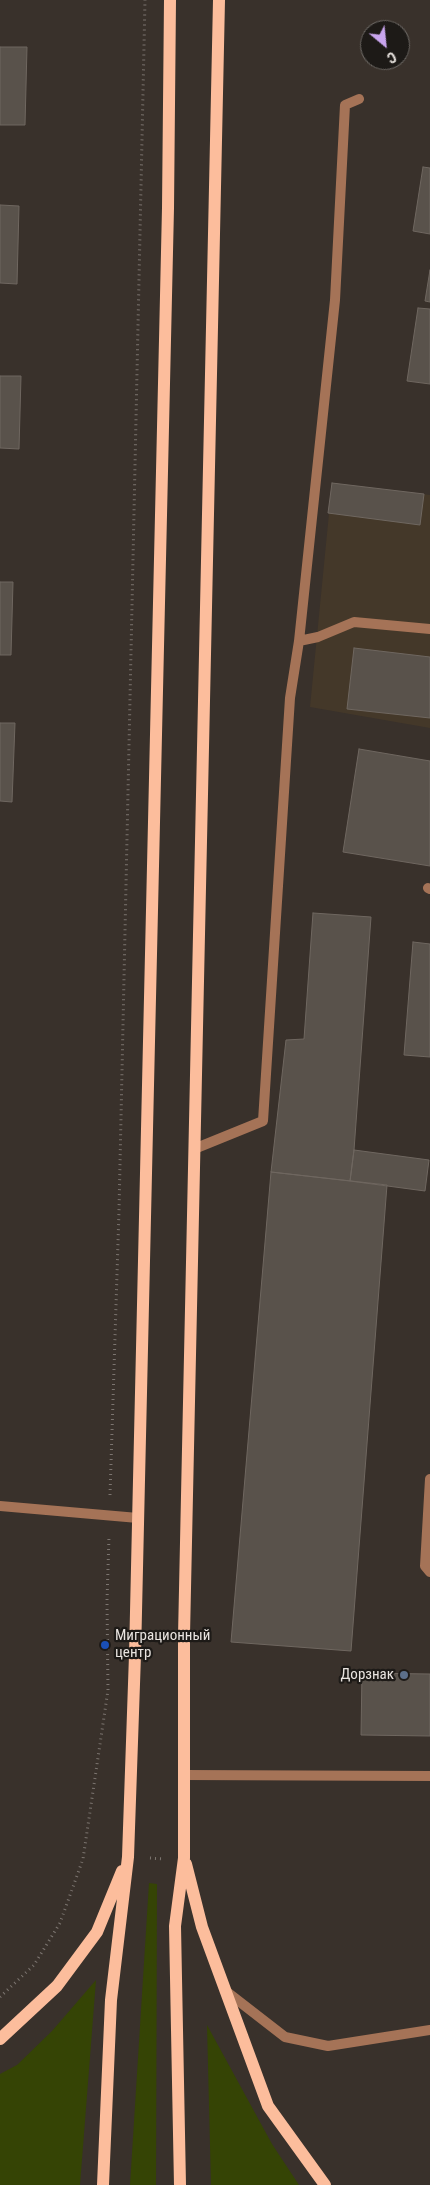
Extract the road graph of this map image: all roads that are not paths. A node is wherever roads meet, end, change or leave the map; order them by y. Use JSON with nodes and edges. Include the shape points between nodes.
{"nodes":[{"id":1,"x":170,"y":0,"type":"edge"},
{"id":2,"x":219,"y":0,"type":"edge"},
{"id":3,"x":359,"y":100,"type":"dead end"},
{"id":4,"x":430,"y":629,"type":"edge"},
{"id":5,"x":299,"y":641,"type":"junction"},
{"id":6,"x":194,"y":1149,"type":"junction"},
{"id":7,"x":430,"y":1480,"type":"edge"},
{"id":8,"x":0,"y":1506,"type":"edge"},
{"id":9,"x":138,"y":1518,"type":"junction"},
{"id":10,"x":430,"y":1572,"type":"edge"},
{"id":11,"x":183,"y":1775,"type":"junction"},
{"id":12,"x":430,"y":1776,"type":"edge"},
{"id":13,"x":128,"y":1857,"type":"junction"},
{"id":14,"x":184,"y":1858,"type":"junction"},
{"id":15,"x":226,"y":1992,"type":"junction"},
{"id":16,"x":430,"y":2030,"type":"edge"},
{"id":17,"x":0,"y":2039,"type":"edge"},
{"id":18,"x":103,"y":2185,"type":"edge"},
{"id":19,"x":180,"y":2185,"type":"edge"},
{"id":20,"x":325,"y":2185,"type":"edge"}],
"edges":[{"from":1,"to":9,"type":"main road","via":[[168,218]]},
{"from":2,"to":6,"type":"main road"},
{"from":3,"to":5,"type":"lane","via":[[345,105],[335,300]]},
{"from":4,"to":5,"type":"lane","via":[[354,622]]},
{"from":5,"to":6,"type":"lane","via":[[290,698],[263,1121]]},
{"from":6,"to":11,"type":"main road"},
{"from":7,"to":10,"type":"lane","via":[[425,1566]]},
{"from":8,"to":9,"type":"lane"},
{"from":9,"to":13,"type":"main road"},
{"from":11,"to":12,"type":"lane"},
{"from":11,"to":14,"type":"main road"},
{"from":13,"to":17,"type":"main road","via":[[97,1932],[57,1986]]},
{"from":13,"to":18,"type":"main road","via":[[111,2000]]},
{"from":14,"to":15,"type":"main road","via":[[202,1927]]},
{"from":14,"to":19,"type":"main road","via":[[175,1926]]},
{"from":15,"to":16,"type":"lane","via":[[285,2037],[328,2046]]},
{"from":15,"to":20,"type":"main road","via":[[268,2106]]}]}
